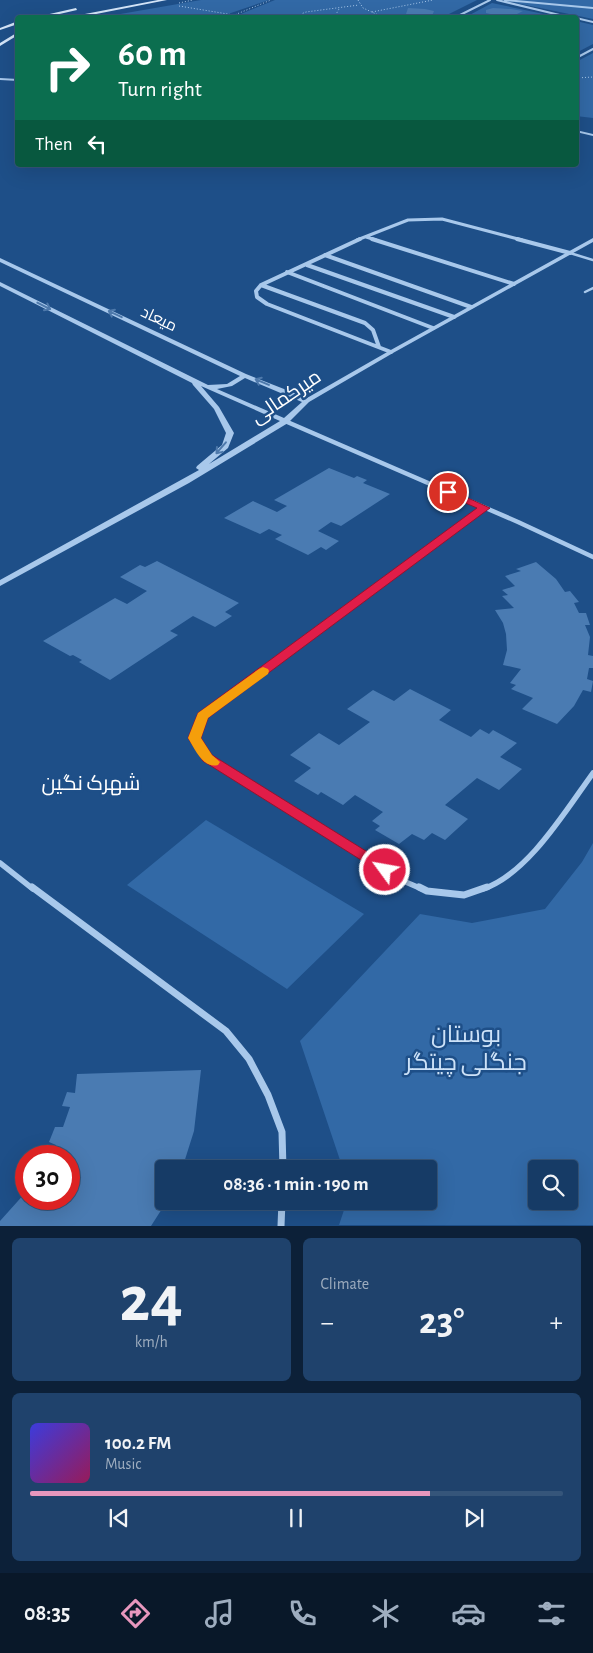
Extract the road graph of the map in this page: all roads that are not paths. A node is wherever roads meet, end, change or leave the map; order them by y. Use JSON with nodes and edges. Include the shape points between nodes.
{"nodes":[{"id":1,"x":165,"y":0,"type":"edge"},
{"id":2,"x":490,"y":0,"type":"edge"},
{"id":3,"x":497,"y":0,"type":"edge"},
{"id":4,"x":504,"y":0,"type":"edge"},
{"id":5,"x":79,"y":8,"type":"dead end"},
{"id":6,"x":593,"y":8,"type":"edge"},
{"id":7,"x":48,"y":15,"type":"edge"},
{"id":8,"x":82,"y":15,"type":"edge"},
{"id":9,"x":460,"y":15,"type":"edge"},
{"id":10,"x":560,"y":15,"type":"edge"},
{"id":11,"x":579,"y":19,"type":"edge"},
{"id":12,"x":593,"y":22,"type":"edge"},
{"id":13,"x":15,"y":23,"type":"edge"},
{"id":14,"x":0,"y":29,"type":"edge"},
{"id":15,"x":15,"y":35,"type":"edge"},
{"id":16,"x":0,"y":45,"type":"edge"},
{"id":17,"x":593,"y":49,"type":"edge"},
{"id":18,"x":579,"y":56,"type":"edge"},
{"id":19,"x":0,"y":79,"type":"edge"},
{"id":20,"x":15,"y":80,"type":"edge"},
{"id":21,"x":579,"y":132,"type":"edge"},
{"id":22,"x":593,"y":135,"type":"edge"},
{"id":23,"x":366,"y":237,"type":"junction"},
{"id":24,"x":593,"y":240,"type":"edge"},
{"id":25,"x":570,"y":253,"type":"junction"},
{"id":26,"x":325,"y":255,"type":"junction"},
{"id":27,"x":0,"y":260,"type":"edge"},
{"id":28,"x":593,"y":260,"type":"edge"},
{"id":29,"x":307,"y":264,"type":"junction"},
{"id":30,"x":287,"y":272,"type":"junction"},
{"id":31,"x":0,"y":284,"type":"edge"},
{"id":32,"x":514,"y":284,"type":"junction"},
{"id":33,"x":261,"y":285,"type":"junction"},
{"id":34,"x":593,"y":288,"type":"edge"},
{"id":35,"x":585,"y":292,"type":"dead end"},
{"id":36,"x":471,"y":307,"type":"junction"},
{"id":37,"x":454,"y":317,"type":"junction"},
{"id":38,"x":433,"y":328,"type":"junction"},
{"id":39,"x":379,"y":347,"type":"junction"},
{"id":40,"x":391,"y":352,"type":"junction"},
{"id":41,"x":244,"y":374,"type":"junction"},
{"id":42,"x":192,"y":380,"type":"junction"},
{"id":43,"x":307,"y":401,"type":"junction"},
{"id":44,"x":285,"y":422,"type":"junction"},
{"id":45,"x":186,"y":481,"type":"junction"},
{"id":46,"x":485,"y":508,"type":"junction"},
{"id":47,"x":593,"y":557,"type":"edge"},
{"id":48,"x":0,"y":584,"type":"edge"},
{"id":49,"x":593,"y":773,"type":"edge"},
{"id":50,"x":0,"y":863,"type":"edge"},
{"id":51,"x":283,"y":1160,"type":"edge"},
{"id":52,"x":282,"y":1210,"type":"edge"},
{"id":53,"x":281,"y":1226,"type":"edge"}],
"edges":[{"from":1,"to":8,"type":"main road"},
{"from":2,"to":9,"type":"street"},
{"from":3,"to":10,"type":"street"},
{"from":4,"to":6,"type":"street"},
{"from":5,"to":7,"type":"main road"},
{"from":11,"to":12,"type":"street"},
{"from":13,"to":14,"type":"main road"},
{"from":15,"to":16,"type":"main road"},
{"from":17,"to":18,"type":"street"},
{"from":19,"to":20,"type":"street"},
{"from":21,"to":22,"type":"street"},
{"from":23,"to":25,"type":"street","via":[[408,220],[442,219]]},
{"from":23,"to":26,"type":"street"},
{"from":23,"to":32,"type":"street"},
{"from":24,"to":25,"type":"street","name":"میرکمالی"},
{"from":25,"to":28,"type":"lane"},
{"from":25,"to":32,"type":"street","name":"میرکمالی"},
{"from":26,"to":29,"type":"street"},
{"from":26,"to":36,"type":"street"},
{"from":41,"to":27,"type":"street","name":"میعاد","one_way":true},
{"from":29,"to":30,"type":"street"},
{"from":29,"to":37,"type":"street"},
{"from":30,"to":33,"type":"street"},
{"from":30,"to":38,"type":"street"},
{"from":31,"to":42,"type":"street","name":"میعاد","one_way":true},
{"from":32,"to":36,"type":"street","name":"میرکمالی"},
{"from":33,"to":39,"type":"street","via":[[365,323],[373,330]]},
{"from":33,"to":39,"type":"street","via":[[256,291],[257,297],[267,304]]},
{"from":34,"to":35,"type":"lane"},
{"from":36,"to":37,"type":"street","name":"میرکمالی"},
{"from":37,"to":38,"type":"street","name":"میرکمالی"},
{"from":38,"to":40,"type":"street","name":"میرکمالی"},
{"from":39,"to":40,"type":"street"},
{"from":40,"to":43,"type":"street","name":"میرکمالی"},
{"from":41,"to":42,"type":"street","via":[[228,386]]},
{"from":43,"to":41,"type":"street","name":"میعاد","one_way":true},
{"from":42,"to":44,"type":"street","name":"میعاد"},
{"from":42,"to":45,"type":"street","one_way":true,"via":[[217,408],[230,433],[225,446]]},
{"from":43,"to":44,"type":"street","name":"میرکمالی"},
{"from":44,"to":45,"type":"street","name":"میرکمالی"},
{"from":44,"to":46,"type":"street"},
{"from":45,"to":48,"type":"street","name":"میرکمالی"},
{"from":46,"to":47,"type":"street"},
{"from":46,"to":49,"type":"street","via":[[203,716],[194,738],[208,758],[401,880],[427,892],[464,895],[495,885],[534,853]]},
{"from":50,"to":51,"type":"street","via":[[226,1031],[249,1059],[268,1095],[282,1132]]},
{"from":52,"to":53,"type":"street"}]}
